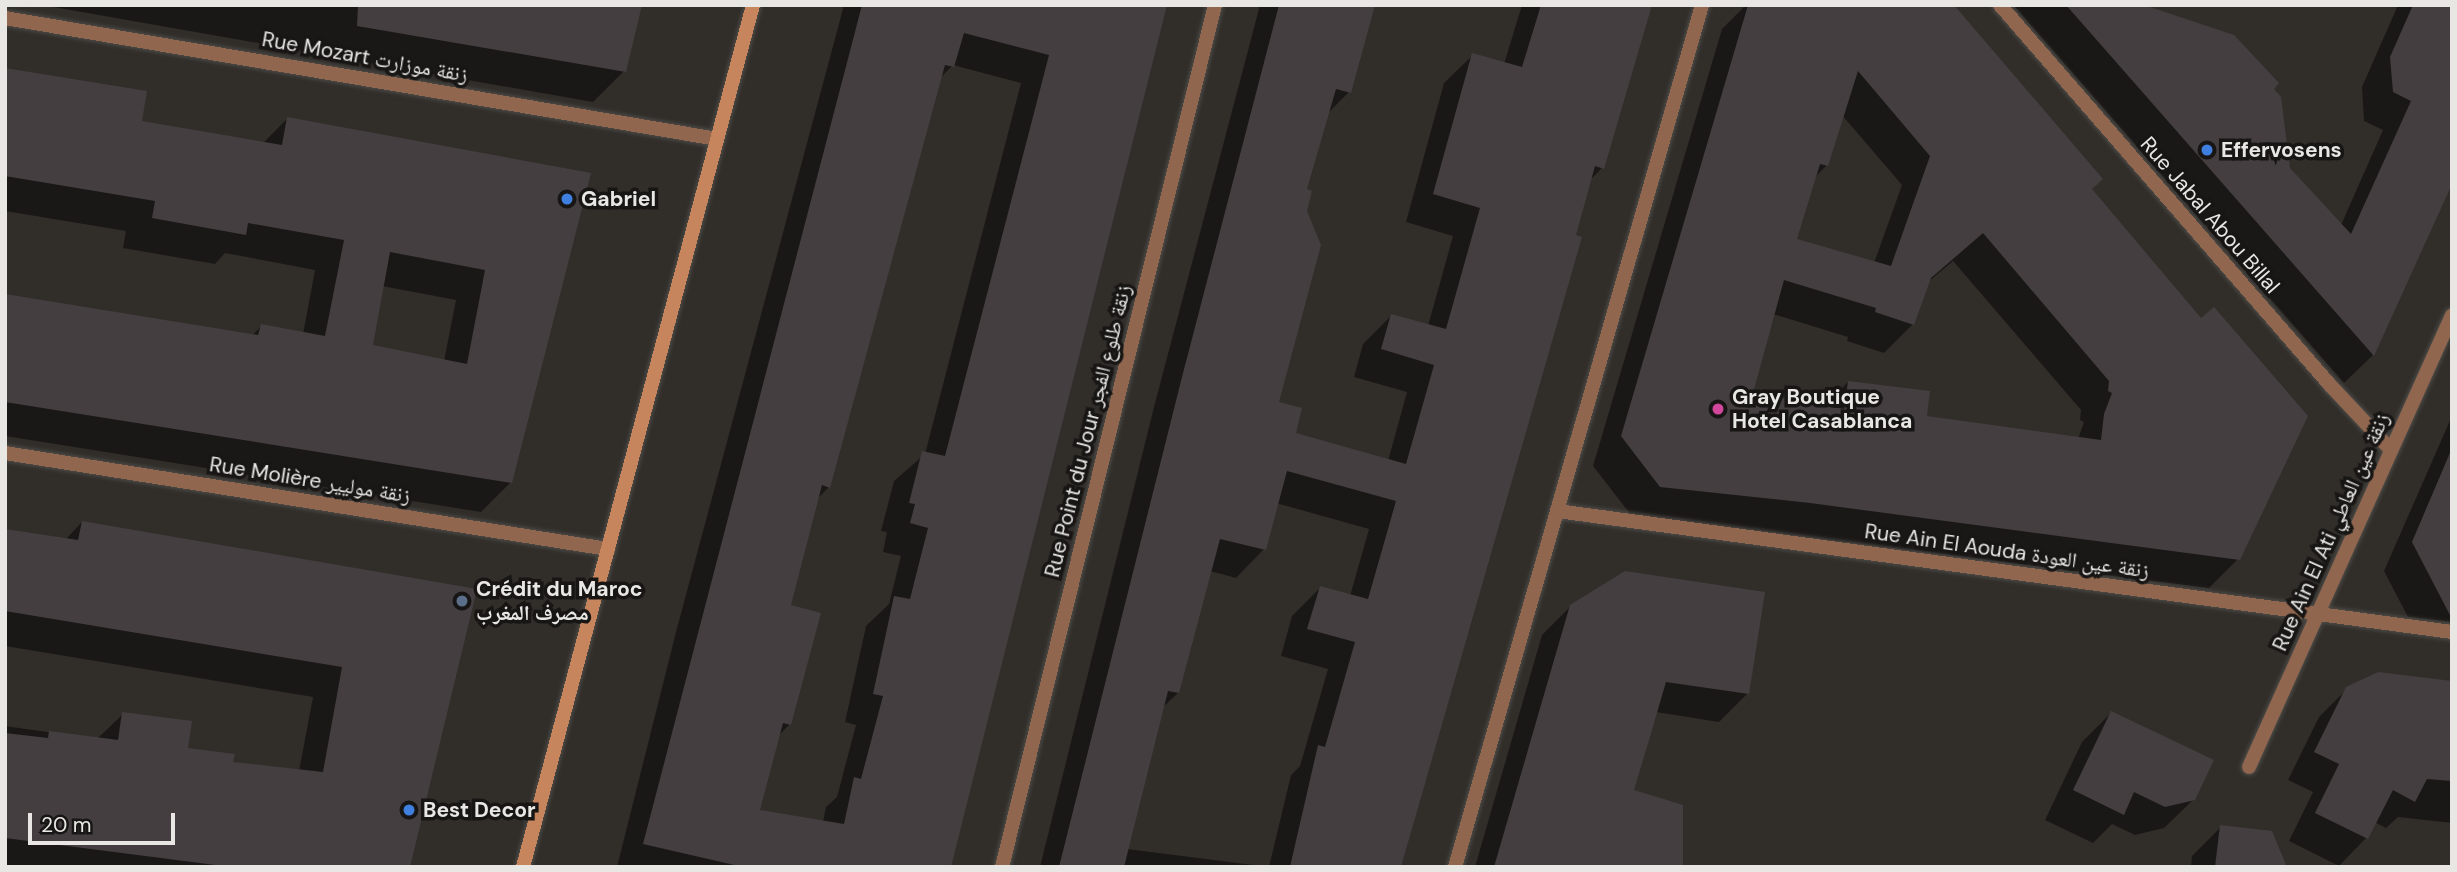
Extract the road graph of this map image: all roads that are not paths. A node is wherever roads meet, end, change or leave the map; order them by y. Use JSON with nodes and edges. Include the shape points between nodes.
{"nodes":[{"id":1,"x":753,"y":5,"type":"edge"},
{"id":2,"x":1215,"y":5,"type":"edge"},
{"id":3,"x":1702,"y":5,"type":"edge"},
{"id":4,"x":2000,"y":5,"type":"edge"},
{"id":5,"x":5,"y":18,"type":"edge"},
{"id":6,"x":717,"y":139,"type":"junction"},
{"id":7,"x":2452,"y":315,"type":"edge"},
{"id":8,"x":2391,"y":450,"type":"junction"},
{"id":9,"x":5,"y":453,"type":"edge"},
{"id":10,"x":1557,"y":511,"type":"junction"},
{"id":11,"x":608,"y":549,"type":"junction"},
{"id":12,"x":2317,"y":614,"type":"junction"},
{"id":13,"x":2452,"y":632,"type":"edge"},
{"id":14,"x":2249,"y":767,"type":"dead end"},
{"id":15,"x":523,"y":867,"type":"edge"},
{"id":16,"x":1002,"y":867,"type":"edge"},
{"id":17,"x":1455,"y":867,"type":"edge"}],
"edges":[{"from":1,"to":6,"type":"main road"},
{"from":2,"to":16,"type":"street","name":"Rue Point du Jour زنقة طلوع الفجر"},
{"from":3,"to":10,"type":"street"},
{"from":4,"to":8,"type":"street","name":"Rue Jabal Abou Billal"},
{"from":5,"to":6,"type":"street","name":"Rue Mozart زنقة موزارت"},
{"from":6,"to":11,"type":"main road"},
{"from":7,"to":8,"type":"street","name":"Rue Ain El Ati زنقة عين العاطي"},
{"from":8,"to":12,"type":"street","name":"Rue Ain El Ati زنقة عين العاطي"},
{"from":9,"to":11,"type":"street","name":"Rue Molière زنقة موليير"},
{"from":10,"to":12,"type":"street","name":"Rue Ain El Aouda زنقة عين العودة"},
{"from":10,"to":17,"type":"street"},
{"from":11,"to":15,"type":"main road"},
{"from":12,"to":13,"type":"street","name":"Rue Ain El Aouda زنقة عين العودة"},
{"from":12,"to":14,"type":"street","name":"Rue Ain El Ati زنقة عين العاطي"}]}
